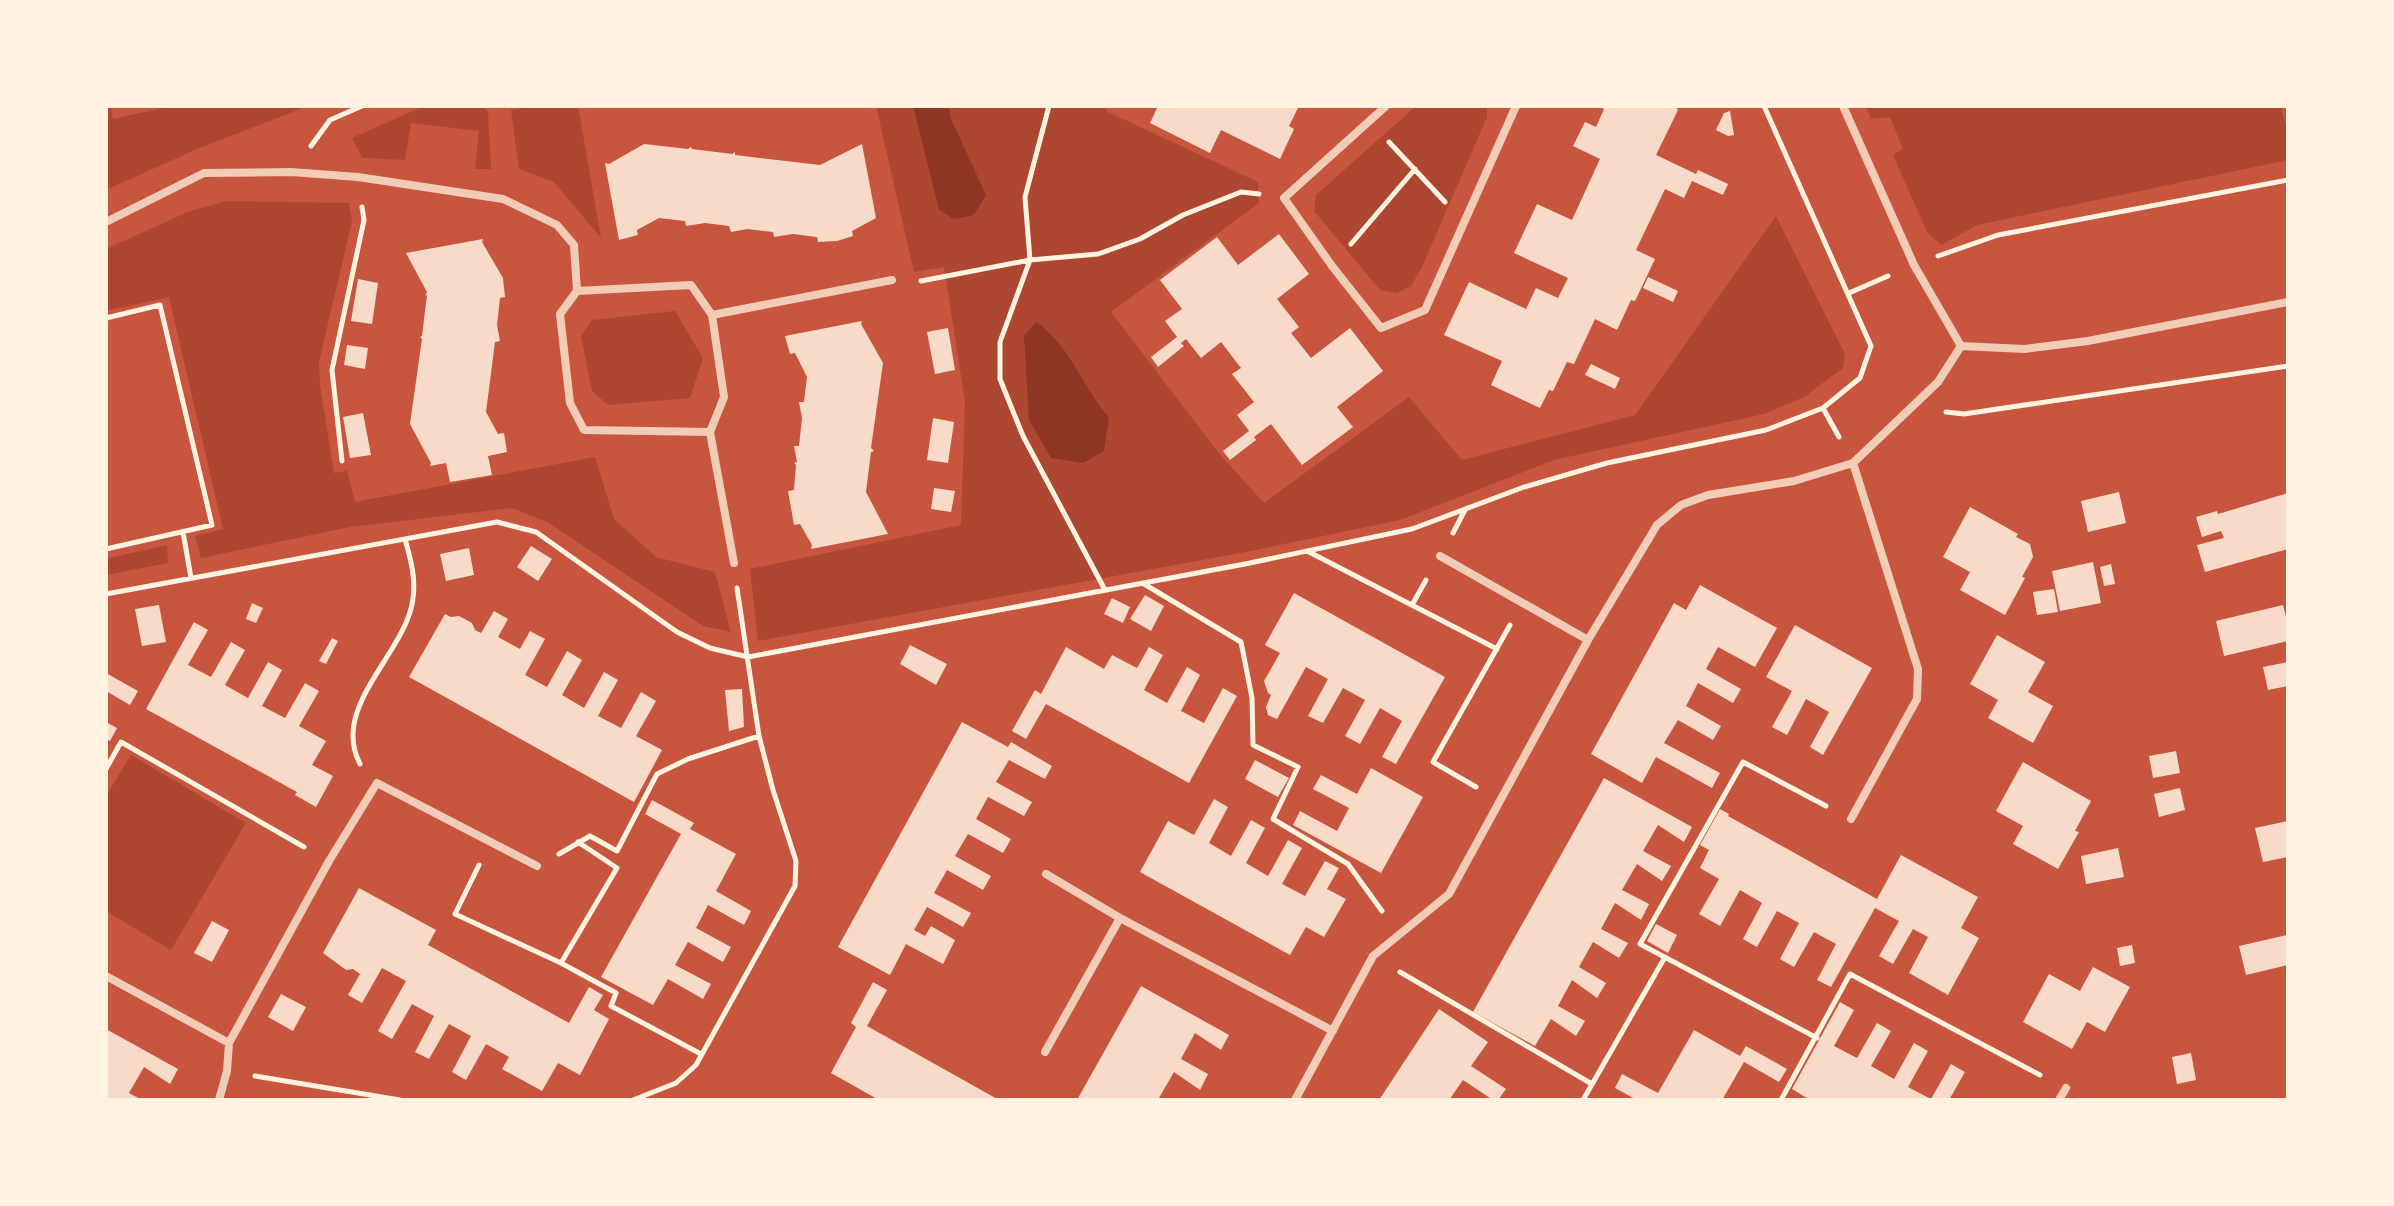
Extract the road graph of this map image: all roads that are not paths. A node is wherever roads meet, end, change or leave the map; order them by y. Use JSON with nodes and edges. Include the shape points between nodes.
{"nodes":[{"id":1,"x":1386,"y":106,"type":"edge"},
{"id":2,"x":1516,"y":106,"type":"edge"},
{"id":3,"x":1843,"y":106,"type":"edge"},
{"id":4,"x":106,"y":222,"type":"edge"},
{"id":5,"x":892,"y":280,"type":"road end"},
{"id":6,"x":577,"y":291,"type":"junction"},
{"id":7,"x":2288,"y":302,"type":"edge"},
{"id":8,"x":712,"y":315,"type":"junction"},
{"id":9,"x":1961,"y":346,"type":"junction"},
{"id":10,"x":710,"y":432,"type":"junction"},
{"id":11,"x":1853,"y":463,"type":"junction"},
{"id":12,"x":1440,"y":556,"type":"dead end"},
{"id":13,"x":734,"y":563,"type":"road end"},
{"id":14,"x":1588,"y":640,"type":"junction"},
{"id":15,"x":1851,"y":819,"type":"road end"},
{"id":16,"x":537,"y":866,"type":"road end"},
{"id":17,"x":1046,"y":874,"type":"dead end"},
{"id":18,"x":1120,"y":918,"type":"junction"},
{"id":19,"x":106,"y":976,"type":"edge"},
{"id":20,"x":1333,"y":1031,"type":"junction"},
{"id":21,"x":229,"y":1043,"type":"junction"},
{"id":22,"x":1045,"y":1052,"type":"dead end"},
{"id":23,"x":2066,"y":1088,"type":"road end"},
{"id":24,"x":219,"y":1100,"type":"edge"},
{"id":25,"x":1295,"y":1100,"type":"edge"},
{"id":26,"x":2059,"y":1100,"type":"edge"}],
"edges":[{"from":1,"to":2,"type":"street","via":[[1284,198],[1381,328],[1425,310]]},
{"from":3,"to":9,"type":"street","via":[[1914,265]]},
{"from":4,"to":6,"type":"street","via":[[204,173],[358,177],[503,199],[557,225],[574,245]]},
{"from":5,"to":8,"type":"street"},
{"from":6,"to":8,"type":"street","via":[[691,285]]},
{"from":6,"to":10,"type":"street","via":[[560,314],[570,403],[584,430]]},
{"from":7,"to":9,"type":"street","via":[[2088,341],[2024,349]]},
{"from":8,"to":10,"type":"street","via":[[724,397]]},
{"from":9,"to":11,"type":"street","via":[[1938,382]]},
{"from":10,"to":13,"type":"street"},
{"from":11,"to":14,"type":"street","via":[[1681,505],[1657,525]]},
{"from":11,"to":15,"type":"street","via":[[1918,669],[1917,699]]},
{"from":12,"to":14,"type":"street"},
{"from":14,"to":20,"type":"street","via":[[1449,894],[1373,956]]},
{"from":16,"to":21,"type":"street","via":[[377,783]]},
{"from":17,"to":18,"type":"street"},
{"from":18,"to":20,"type":"street"},
{"from":18,"to":22,"type":"street"},
{"from":19,"to":21,"type":"street"},
{"from":20,"to":25,"type":"street"},
{"from":21,"to":24,"type":"street"},
{"from":23,"to":26,"type":"street"}]}
